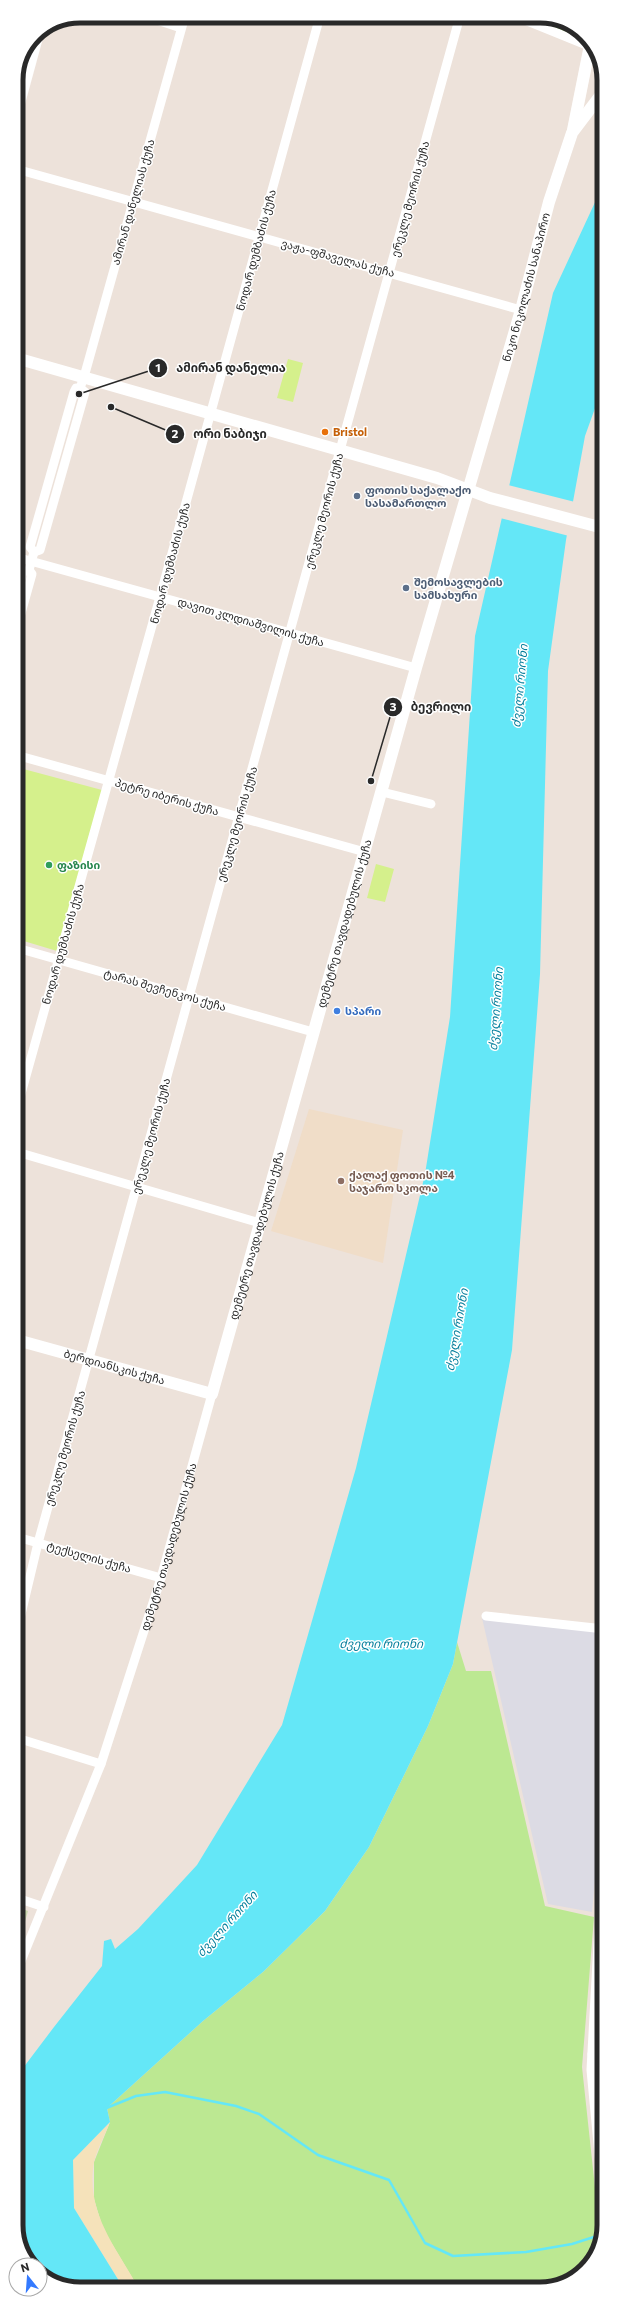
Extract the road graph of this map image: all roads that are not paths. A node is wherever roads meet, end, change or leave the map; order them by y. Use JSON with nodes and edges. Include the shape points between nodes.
{"nodes":[{"id":1,"x":167,"y":23,"type":"edge"},
{"id":2,"x":183,"y":23,"type":"edge"},
{"id":3,"x":318,"y":23,"type":"edge"},
{"id":4,"x":458,"y":23,"type":"edge"},
{"id":5,"x":532,"y":23,"type":"edge"},
{"id":6,"x":182,"y":28,"type":"junction"},
{"id":7,"x":37,"y":44,"type":"edge"},
{"id":8,"x":584,"y":44,"type":"edge"},
{"id":9,"x":590,"y":53,"type":"edge"},
{"id":10,"x":23,"y":94,"type":"edge"},
{"id":11,"x":597,"y":100,"type":"edge"},
{"id":12,"x":572,"y":133,"type":"junction"},
{"id":13,"x":23,"y":171,"type":"edge"},
{"id":14,"x":133,"y":202,"type":"junction"},
{"id":15,"x":260,"y":237,"type":"junction"},
{"id":16,"x":389,"y":272,"type":"junction"},
{"id":17,"x":521,"y":310,"type":"junction"},
{"id":18,"x":23,"y":361,"type":"edge"},
{"id":19,"x":82,"y":382,"type":"junction"},
{"id":20,"x":210,"y":413,"type":"junction"},
{"id":21,"x":341,"y":450,"type":"junction"},
{"id":22,"x":467,"y":490,"type":"junction"},
{"id":23,"x":597,"y":526,"type":"edge"},
{"id":24,"x":23,"y":557,"type":"edge"},
{"id":25,"x":33,"y":557,"type":"junction"},
{"id":26,"x":28,"y":570,"type":"junction"},
{"id":27,"x":23,"y":575,"type":"edge"},
{"id":28,"x":160,"y":597,"type":"junction"},
{"id":29,"x":23,"y":606,"type":"edge"},
{"id":30,"x":290,"y":633,"type":"junction"},
{"id":31,"x":416,"y":668,"type":"junction"},
{"id":32,"x":23,"y":757,"type":"edge"},
{"id":33,"x":109,"y":781,"type":"junction"},
{"id":34,"x":382,"y":792,"type":"junction"},
{"id":35,"x":431,"y":804,"type":"dead end"},
{"id":36,"x":239,"y":817,"type":"junction"},
{"id":37,"x":365,"y":852,"type":"junction"},
{"id":38,"x":23,"y":950,"type":"edge"},
{"id":39,"x":58,"y":960,"type":"junction"},
{"id":40,"x":189,"y":997,"type":"junction"},
{"id":41,"x":314,"y":1032,"type":"junction"},
{"id":42,"x":23,"y":1086,"type":"edge"},
{"id":43,"x":23,"y":1154,"type":"edge"},
{"id":44,"x":137,"y":1187,"type":"junction"},
{"id":45,"x":260,"y":1222,"type":"junction"},
{"id":46,"x":23,"y":1342,"type":"edge"},
{"id":47,"x":89,"y":1361,"type":"junction"},
{"id":48,"x":212,"y":1394,"type":"junction"},
{"id":49,"x":23,"y":1539,"type":"edge"},
{"id":50,"x":38,"y":1543,"type":"junction"},
{"id":51,"x":161,"y":1578,"type":"junction"},
{"id":52,"x":23,"y":1606,"type":"edge"},
{"id":53,"x":486,"y":1616,"type":"dead end"},
{"id":54,"x":597,"y":1628,"type":"edge"},
{"id":55,"x":23,"y":1740,"type":"edge"},
{"id":56,"x":101,"y":1764,"type":"junction"},
{"id":57,"x":23,"y":1900,"type":"edge"},
{"id":58,"x":44,"y":1907,"type":"junction"},
{"id":59,"x":23,"y":1957,"type":"edge"},
{"id":60,"x":597,"y":1981,"type":"edge"},
{"id":61,"x":592,"y":2054,"type":"junction"},
{"id":62,"x":597,"y":2054,"type":"edge"},
{"id":63,"x":597,"y":2133,"type":"edge"}],
"edges":[{"from":1,"to":6,"type":"street"},
{"from":2,"to":6,"type":"street","name":"ამირან დანელიას ქუჩა"},
{"from":3,"to":15,"type":"street","name":"ნოდარ დუმბაძის ქუჩა"},
{"from":4,"to":16,"type":"street","name":"ერეკლე მეორის ქუჩა"},
{"from":5,"to":8,"type":"street"},
{"from":6,"to":14,"type":"street","name":"ამირან დანელიას ქუჩა"},
{"from":7,"to":10,"type":"street"},
{"from":9,"to":12,"type":"street"},
{"from":11,"to":12,"type":"street","name":"ნიკო ნიკოლაძის სანაპირო"},
{"from":12,"to":17,"type":"street","name":"ნიკო ნიკოლაძის სანაპირო","via":[[549,202]]},
{"from":13,"to":14,"type":"street","name":"ვაჟა-ფშაველას ქუჩა"},
{"from":14,"to":15,"type":"street","name":"ვაჟა-ფშაველას ქუჩა"},
{"from":14,"to":19,"type":"street","name":"ამირან დანელიას ქუჩა"},
{"from":15,"to":16,"type":"street","name":"ვაჟა-ფშაველას ქუჩა"},
{"from":15,"to":20,"type":"street","name":"ნოდარ დუმბაძის ქუჩა"},
{"from":16,"to":17,"type":"street","name":"ვაჟა-ფშაველას ქუჩა"},
{"from":16,"to":21,"type":"street","name":"ერეკლე მეორის ქუჩა"},
{"from":17,"to":22,"type":"street","name":"ნიკო ნიკოლაძის სანაპირო"},
{"from":18,"to":19,"type":"street"},
{"from":19,"to":20,"type":"street"},
{"from":19,"to":25,"type":"street","name":"ამირან დანელიას ქუჩა","via":[[75,390],[30,547]]},
{"from":20,"to":21,"type":"street"},
{"from":20,"to":28,"type":"street","name":"ნოდარ დუმბაძის ქუჩა"},
{"from":21,"to":22,"type":"street","via":[[436,478]]},
{"from":21,"to":30,"type":"street","name":"ერეკლე მეორის ქუჩა"},
{"from":22,"to":23,"type":"street"},
{"from":22,"to":31,"type":"street","name":"დემეტრე თავდადებულის ქუჩა"},
{"from":24,"to":25,"type":"street","name":"დავით კლდიაშვილის ქუჩა"},
{"from":25,"to":26,"type":"street","name":"ამირან დანელიას ქუჩა"},
{"from":25,"to":28,"type":"street","name":"დავით კლდიაშვილის ქუჩა"},
{"from":26,"to":27,"type":"street","name":"ამირან დანელიას ქუჩა"},
{"from":26,"to":29,"type":"street","name":"ამირან დანელიას ქუჩა","via":[[32,574]]},
{"from":28,"to":30,"type":"street","name":"დავით კლდიაშვილის ქუჩა"},
{"from":28,"to":33,"type":"street","name":"ნოდარ დუმბაძის ქუჩა"},
{"from":30,"to":31,"type":"street","name":"დავით კლდიაშვილის ქუჩა"},
{"from":30,"to":36,"type":"street","name":"ერეკლე მეორის ქუჩა"},
{"from":31,"to":34,"type":"street","name":"დემეტრე თავდადებულის ქუჩა"},
{"from":32,"to":33,"type":"street","name":"პეტრე იბერის ქუჩა"},
{"from":33,"to":36,"type":"street","name":"პეტრე იბერის ქუჩა"},
{"from":33,"to":39,"type":"street","name":"ნოდარ დუმბაძის ქუჩა"},
{"from":34,"to":35,"type":"street"},
{"from":34,"to":37,"type":"street","name":"დემეტრე თავდადებულის ქუჩა"},
{"from":36,"to":37,"type":"street","name":"პეტრე იბერის ქუჩა"},
{"from":36,"to":40,"type":"street","name":"ერეკლე მეორის ქუჩა"},
{"from":37,"to":41,"type":"street","name":"დემეტრე თავდადებულის ქუჩა"},
{"from":38,"to":39,"type":"street","name":"ტარას შევჩენკოს ქუჩა"},
{"from":39,"to":40,"type":"street","name":"ტარას შევჩენკოს ქუჩა"},
{"from":39,"to":42,"type":"street","name":"ნოდარ დუმბაძის ქუჩა"},
{"from":40,"to":41,"type":"street","name":"ტარას შევჩენკოს ქუჩა"},
{"from":40,"to":44,"type":"street","name":"ერეკლე მეორის ქუჩა"},
{"from":41,"to":45,"type":"street","name":"დემეტრე თავდადებულის ქუჩა"},
{"from":43,"to":44,"type":"street"},
{"from":44,"to":45,"type":"street"},
{"from":44,"to":47,"type":"street","name":"ერეკლე მეორის ქუჩა"},
{"from":45,"to":48,"type":"street","name":"დემეტრე თავდადებულის ქუჩა"},
{"from":46,"to":47,"type":"street","name":"ბერდიანსკის ქუჩა"},
{"from":47,"to":48,"type":"street","name":"ბერდიანსკის ქუჩა"},
{"from":47,"to":50,"type":"street","name":"ერეკლე მეორის ქუჩა"},
{"from":48,"to":51,"type":"street","name":"დემეტრე თავდადებულის ქუჩა"},
{"from":49,"to":50,"type":"street","name":"ტექსელის ქუჩა"},
{"from":50,"to":51,"type":"street","name":"ტექსელის ქუჩა"},
{"from":50,"to":52,"type":"street","name":"ერეკლე მეორის ქუჩა"},
{"from":51,"to":56,"type":"street","name":"დემეტრე თავდადებულის ქუჩა"},
{"from":53,"to":54,"type":"street"},
{"from":55,"to":56,"type":"street"},
{"from":56,"to":58,"type":"street","name":"დემეტრე თავდადებულის ქუჩა"},
{"from":57,"to":58,"type":"street"},
{"from":58,"to":59,"type":"street","name":"დემეტრე თავდადებულის ქუჩა"},
{"from":60,"to":61,"type":"street"},
{"from":61,"to":62,"type":"street"},
{"from":61,"to":63,"type":"street","via":[[591,2070]]}]}
